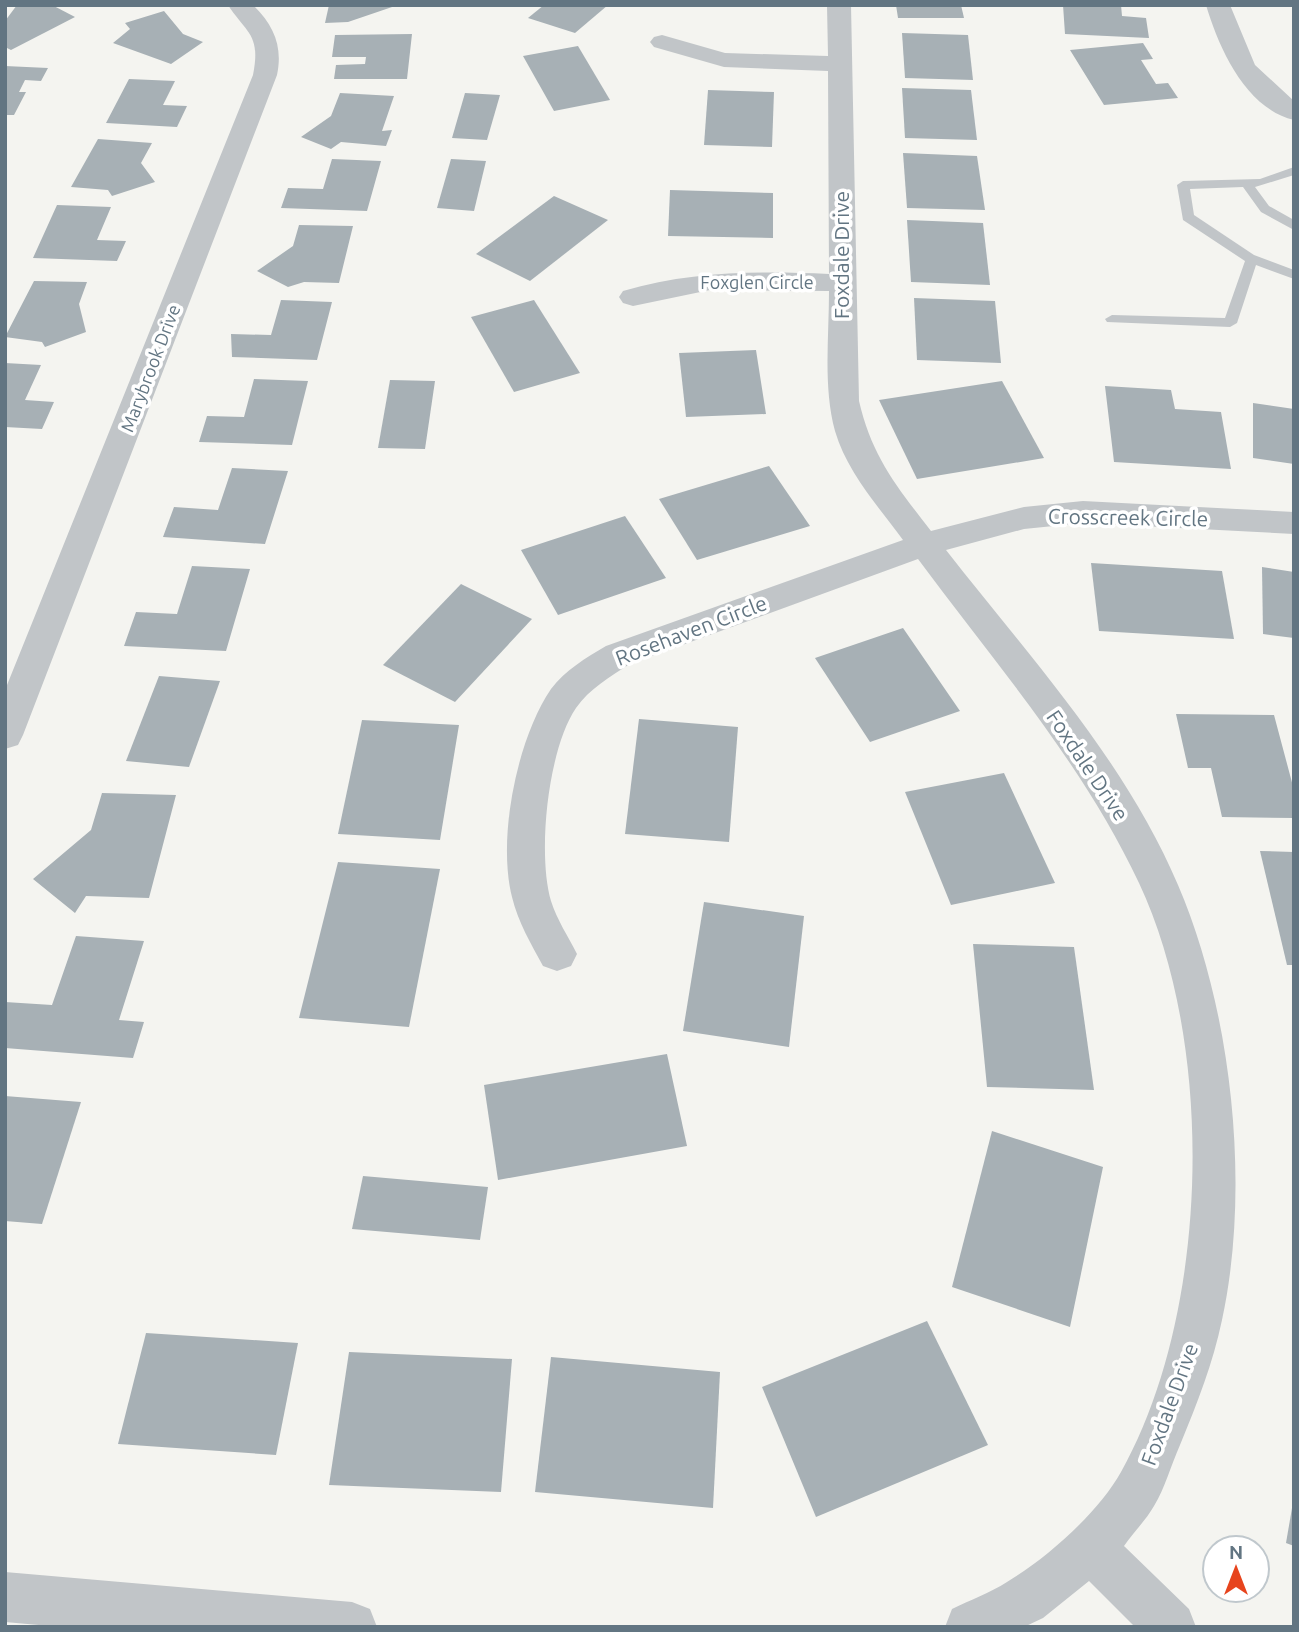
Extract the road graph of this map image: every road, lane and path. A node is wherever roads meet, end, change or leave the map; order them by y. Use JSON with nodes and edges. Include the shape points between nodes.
{"nodes":[{"id":1,"x":239,"y":5,"type":"edge"},
{"id":2,"x":839,"y":5,"type":"edge"},
{"id":3,"x":1219,"y":5,"type":"edge"},
{"id":4,"x":662,"y":42,"type":"dead end"},
{"id":5,"x":840,"y":64,"type":"junction"},
{"id":6,"x":1294,"y":113,"type":"edge"},
{"id":7,"x":1294,"y":172,"type":"edge"},
{"id":8,"x":1246,"y":183,"type":"junction"},
{"id":9,"x":1294,"y":226,"type":"edge"},
{"id":10,"x":1252,"y":259,"type":"junction"},
{"id":11,"x":1294,"y":275,"type":"edge"},
{"id":12,"x":841,"y":283,"type":"junction"},
{"id":13,"x":633,"y":297,"type":"dead end"},
{"id":14,"x":1112,"y":319,"type":"dead end"},
{"id":15,"x":1294,"y":523,"type":"edge"},
{"id":16,"x":924,"y":546,"type":"junction"},
{"id":17,"x":5,"y":736,"type":"edge"},
{"id":18,"x":557,"y":954,"type":"dead end"},
{"id":19,"x":1091,"y":1548,"type":"junction"},
{"id":20,"x":5,"y":1597,"type":"edge"},
{"id":21,"x":352,"y":1627,"type":"edge"},
{"id":22,"x":970,"y":1627,"type":"edge"},
{"id":23,"x":1171,"y":1627,"type":"edge"}],
"edges":[{"from":1,"to":17,"type":"street","name":"Marybrook Drive","via":[[255,19],[268,43],[265,75]]},
{"from":2,"to":5,"type":"street","name":"Foxdale Drive"},
{"from":3,"to":6,"type":"street","via":[[1236,56],[1269,97]]},
{"from":4,"to":5,"type":"street","via":[[724,60]]},
{"from":5,"to":12,"type":"street","name":"Foxdale Drive"},
{"from":7,"to":8,"type":"lane"},
{"from":8,"to":9,"type":"lane","via":[[1265,209]]},
{"from":8,"to":10,"type":"lane","via":[[1183,185],[1188,217]]},
{"from":10,"to":11,"type":"lane"},
{"from":10,"to":14,"type":"lane","via":[[1230,323]]},
{"from":12,"to":13,"type":"street","name":"Foxglen Circle","via":[[721,279],[688,282]]},
{"from":12,"to":16,"type":"street","name":"Foxdale Drive","via":[[844,401],[851,433],[869,472]]},
{"from":15,"to":16,"type":"street","name":"Crosscreek Circle","via":[[1051,513],[1012,519]]},
{"from":16,"to":18,"type":"street","name":"Rosehaven Circle","via":[[618,655],[586,676],[564,698],[550,725],[532,786],[527,880],[536,915]]},
{"from":16,"to":19,"type":"street","name":"Foxdale Drive","via":[[1085,755],[1120,809],[1159,885],[1186,959],[1204,1038],[1212,1122],[1212,1224],[1200,1318],[1180,1389],[1137,1490]]},
{"from":19,"to":22,"type":"street","name":"Foxdale Drive","via":[[1025,1600]]},
{"from":19,"to":23,"type":"street"},
{"from":20,"to":21,"type":"street"}]}
